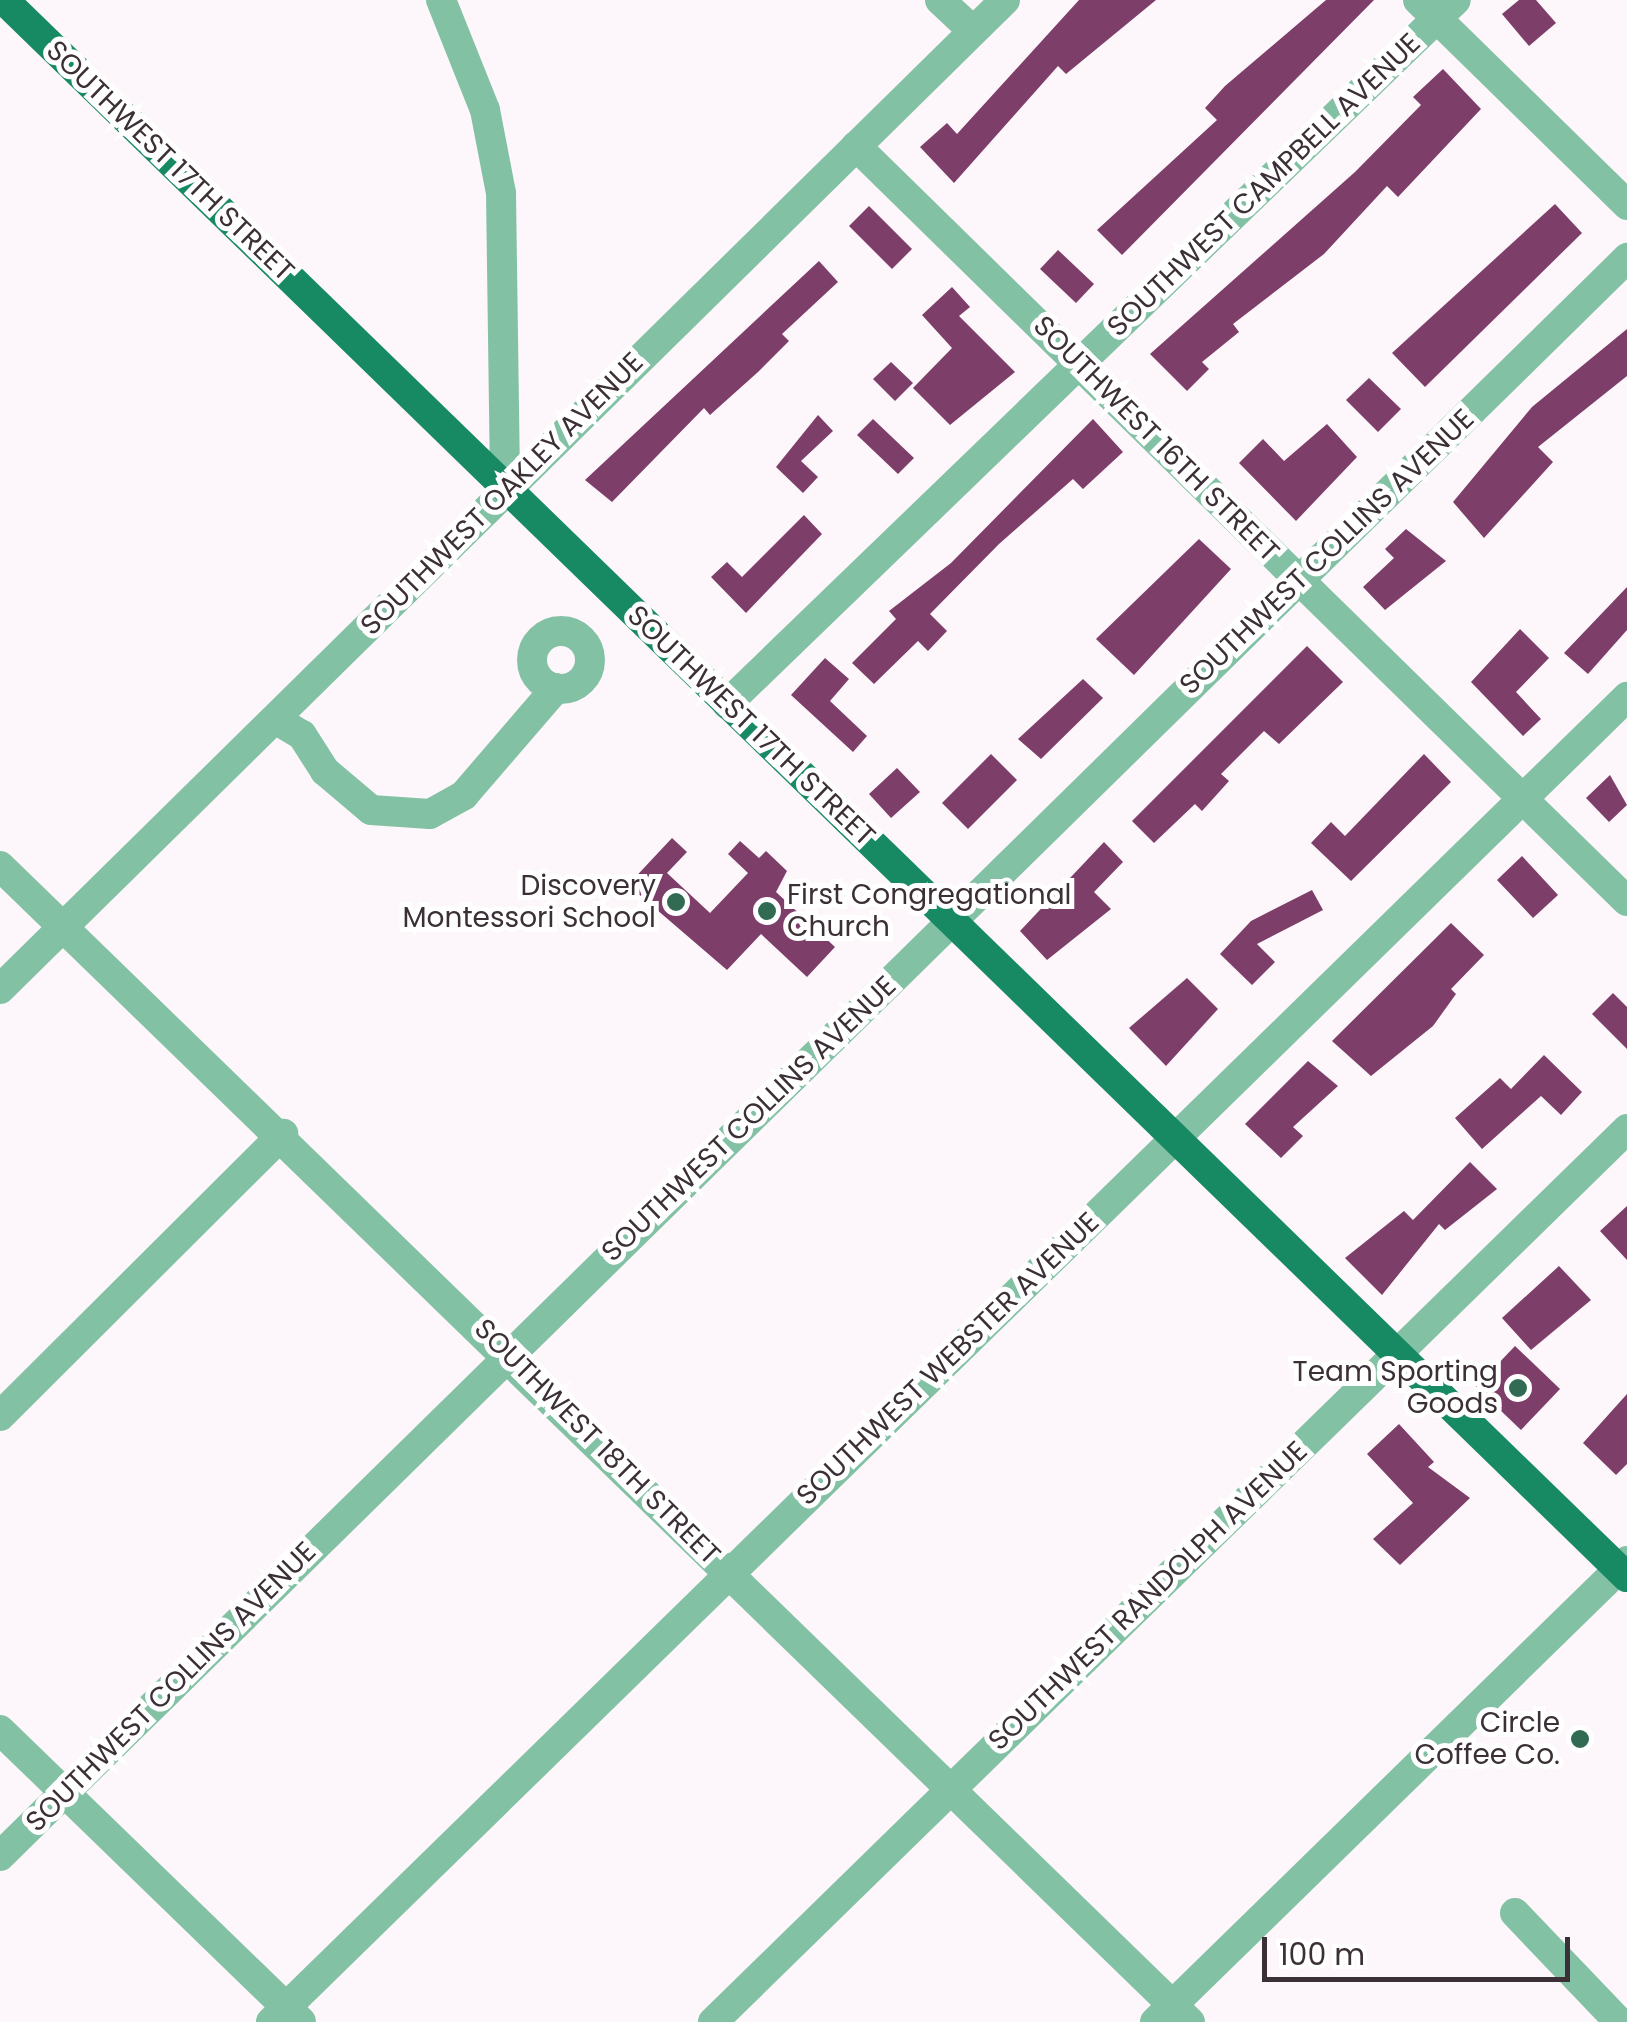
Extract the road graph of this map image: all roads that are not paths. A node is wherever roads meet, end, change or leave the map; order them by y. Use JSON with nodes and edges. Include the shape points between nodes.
{"nodes":[{"id":1,"x":4,"y":0,"type":"edge"},
{"id":2,"x":441,"y":0,"type":"edge"},
{"id":3,"x":940,"y":0,"type":"edge"},
{"id":4,"x":1005,"y":0,"type":"edge"},
{"id":5,"x":1437,"y":6,"type":"edge"},
{"id":6,"x":973,"y":32,"type":"junction"},
{"id":7,"x":856,"y":146,"type":"junction"},
{"id":8,"x":1627,"y":206,"type":"edge"},
{"id":9,"x":1627,"y":258,"type":"edge"},
{"id":10,"x":1080,"y":363,"type":"junction"},
{"id":11,"x":505,"y":488,"type":"junction"},
{"id":12,"x":1299,"y":580,"type":"junction"},
{"id":13,"x":556,"y":688,"type":"dead end"},
{"id":14,"x":1627,"y":698,"type":"edge"},
{"id":15,"x":727,"y":704,"type":"junction"},
{"id":16,"x":276,"y":719,"type":"junction"},
{"id":17,"x":1523,"y":800,"type":"junction"},
{"id":18,"x":0,"y":866,"type":"edge"},
{"id":19,"x":1627,"y":901,"type":"edge"},
{"id":20,"x":951,"y":922,"type":"junction"},
{"id":21,"x":62,"y":927,"type":"junction"},
{"id":22,"x":0,"y":989,"type":"edge"},
{"id":23,"x":1627,"y":1129,"type":"edge"},
{"id":24,"x":283,"y":1134,"type":"junction"},
{"id":25,"x":1174,"y":1140,"type":"junction"},
{"id":26,"x":508,"y":1354,"type":"junction"},
{"id":27,"x":1396,"y":1356,"type":"junction"},
{"id":28,"x":0,"y":1416,"type":"edge"},
{"id":29,"x":1624,"y":1569,"type":"edge"},
{"id":30,"x":728,"y":1572,"type":"junction"},
{"id":31,"x":0,"y":1730,"type":"edge"},
{"id":32,"x":952,"y":1788,"type":"junction"},
{"id":33,"x":64,"y":1792,"type":"junction"},
{"id":34,"x":0,"y":1856,"type":"edge"},
{"id":35,"x":1515,"y":1913,"type":"dead end"},
{"id":36,"x":1616,"y":2014,"type":"edge"},
{"id":37,"x":1172,"y":2016,"type":"edge"},
{"id":38,"x":286,"y":2017,"type":"edge"},
{"id":39,"x":712,"y":2022,"type":"edge"}],
"edges":[{"from":1,"to":11,"type":"main road","name":"SOUTHWEST 17TH STREET"},
{"from":2,"to":11,"type":"street","via":[[485,110],[501,193]]},
{"from":3,"to":6,"type":"street"},
{"from":4,"to":6,"type":"street","name":"SOUTHWEST OAKLEY AVENUE"},
{"from":5,"to":8,"type":"street"},
{"from":5,"to":10,"type":"street","name":"SOUTHWEST CAMPBELL AVENUE"},
{"from":6,"to":7,"type":"street","name":"SOUTHWEST OAKLEY AVENUE"},
{"from":7,"to":10,"type":"street","name":"SOUTHWEST 16TH STREET"},
{"from":7,"to":11,"type":"street","name":"SOUTHWEST OAKLEY AVENUE"},
{"from":9,"to":12,"type":"street","name":"SOUTHWEST COLLINS AVENUE"},
{"from":10,"to":12,"type":"street","name":"SOUTHWEST 16TH STREET"},
{"from":10,"to":15,"type":"street","name":"SOUTHWEST CAMPBELL AVENUE"},
{"from":11,"to":15,"type":"main road","name":"SOUTHWEST 17TH STREET"},
{"from":11,"to":16,"type":"street","name":"SOUTHWEST OAKLEY AVENUE"},
{"from":12,"to":17,"type":"street","name":"SOUTHWEST 16TH STREET"},
{"from":12,"to":20,"type":"street","name":"SOUTHWEST COLLINS AVENUE"},
{"from":13,"to":16,"type":"street","via":[[464,795],[430,814],[371,810],[325,771],[310,772]]},
{"from":14,"to":17,"type":"street","name":"SOUTHWEST WEBSTER AVENUE"},
{"from":15,"to":20,"type":"main road","name":"SOUTHWEST 17TH STREET"},
{"from":16,"to":21,"type":"street","name":"SOUTHWEST OAKLEY AVENUE"},
{"from":17,"to":19,"type":"street","name":"SOUTHWEST 16TH STREET"},
{"from":17,"to":25,"type":"street","name":"SOUTHWEST WEBSTER AVENUE"},
{"from":18,"to":21,"type":"street","name":"SOUTHWEST 18TH STREET"},
{"from":20,"to":25,"type":"main road","name":"SOUTHWEST 17TH STREET"},
{"from":20,"to":26,"type":"street","name":"SOUTHWEST COLLINS AVENUE"},
{"from":21,"to":22,"type":"street","name":"SOUTHWEST OAKLEY AVENUE"},
{"from":21,"to":24,"type":"street","name":"SOUTHWEST 18TH STREET"},
{"from":23,"to":27,"type":"street","name":"SOUTHWEST RANDOLPH AVENUE"},
{"from":24,"to":26,"type":"street","name":"SOUTHWEST 18TH STREET"},
{"from":24,"to":28,"type":"street"},
{"from":25,"to":27,"type":"main road","name":"SOUTHWEST 17TH STREET"},
{"from":25,"to":30,"type":"street","name":"SOUTHWEST WEBSTER AVENUE"},
{"from":26,"to":30,"type":"street","name":"SOUTHWEST 18TH STREET"},
{"from":26,"to":33,"type":"street","name":"SOUTHWEST COLLINS AVENUE"},
{"from":27,"to":29,"type":"main road","name":"SOUTHWEST 17TH STREET"},
{"from":27,"to":32,"type":"street","name":"SOUTHWEST RANDOLPH AVENUE"},
{"from":29,"to":37,"type":"street"},
{"from":30,"to":32,"type":"street","name":"SOUTHWEST 18TH STREET"},
{"from":30,"to":38,"type":"street","name":"SOUTHWEST WEBSTER AVENUE"},
{"from":31,"to":33,"type":"street"},
{"from":32,"to":37,"type":"street","name":"SOUTHWEST 18TH STREET"},
{"from":32,"to":39,"type":"street","name":"SOUTHWEST RANDOLPH AVENUE"},
{"from":33,"to":34,"type":"street","name":"SOUTHWEST COLLINS AVENUE"},
{"from":33,"to":38,"type":"street"},
{"from":35,"to":36,"type":"street"}]}
